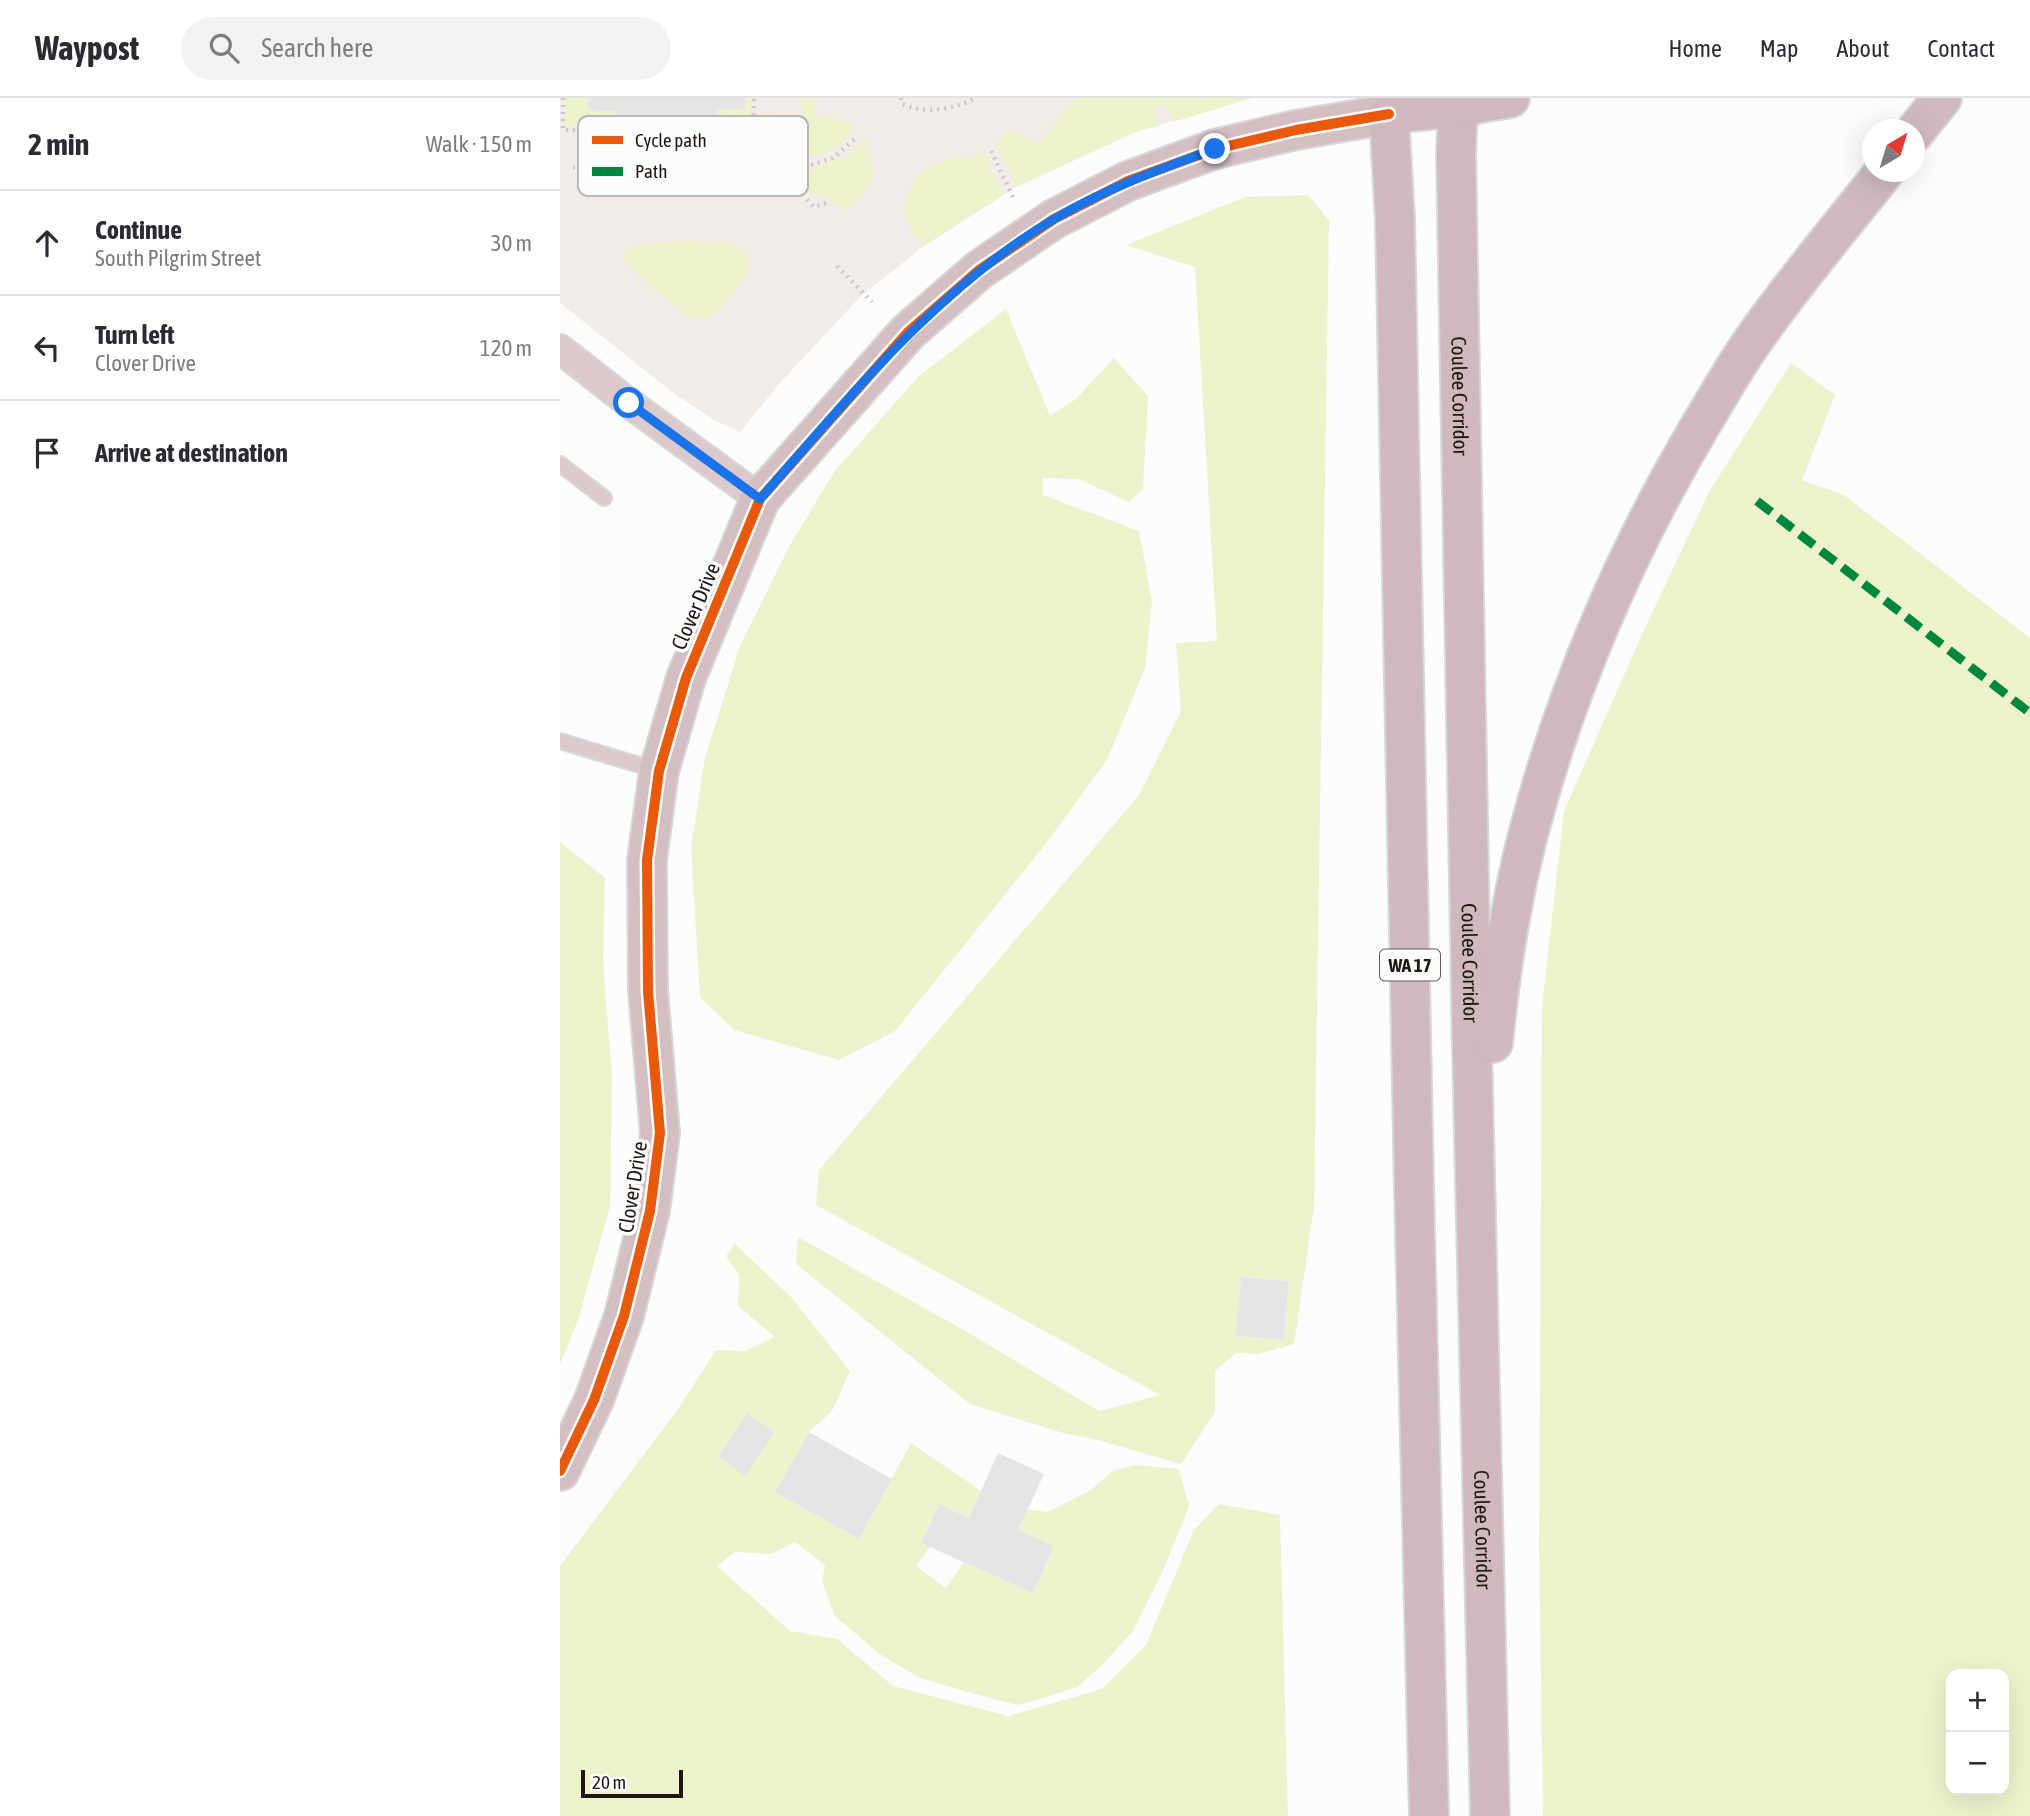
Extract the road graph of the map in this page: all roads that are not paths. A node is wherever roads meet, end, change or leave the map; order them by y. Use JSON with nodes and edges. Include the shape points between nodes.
{"nodes":[{"id":1,"x":1510,"y":98,"type":"edge"},
{"id":2,"x":1942,"y":98,"type":"edge"},
{"id":3,"x":1458,"y":107,"type":"junction"},
{"id":4,"x":1389,"y":114,"type":"junction"},
{"id":5,"x":1925,"y":119,"type":"edge"},
{"id":6,"x":1876,"y":182,"type":"edge"},
{"id":7,"x":560,"y":349,"type":"edge"},
{"id":8,"x":560,"y":464,"type":"edge"},
{"id":9,"x":604,"y":498,"type":"dead end"},
{"id":10,"x":760,"y":499,"type":"junction"},
{"id":11,"x":560,"y":741,"type":"edge"},
{"id":12,"x":659,"y":771,"type":"junction"},
{"id":13,"x":1477,"y":1171,"type":"junction"},
{"id":14,"x":560,"y":1471,"type":"edge"},
{"id":15,"x":1429,"y":1816,"type":"edge"},
{"id":16,"x":1490,"y":1816,"type":"edge"}],
"edges":[{"from":1,"to":3,"type":"highway"},
{"from":2,"to":5,"type":"highway"},
{"from":3,"to":4,"type":"highway"},
{"from":3,"to":13,"type":"highway","name":"Coulee Corridor","via":[[1462,549]]},
{"from":4,"to":10,"type":"street","name":"Clover Drive","via":[[1215,149],[1128,181],[1054,219],[979,270],[908,332]]},
{"from":4,"to":15,"type":"highway","number":"WA 17","via":[[1396,234]]},
{"from":6,"to":13,"type":"highway","via":[[1751,343],[1715,401],[1651,511],[1588,656],[1536,804],[1517,883],[1500,977]]},
{"from":7,"to":10,"type":"street"},
{"from":8,"to":9,"type":"lane"},
{"from":10,"to":12,"type":"street","name":"Clover Drive","via":[[685,678]]},
{"from":11,"to":12,"type":"lane"},
{"from":12,"to":14,"type":"street","name":"Clover Drive","via":[[647,860],[648,991],[660,1133],[650,1211],[624,1316],[594,1400]]},
{"from":13,"to":16,"type":"highway","name":"Coulee Corridor"}]}
